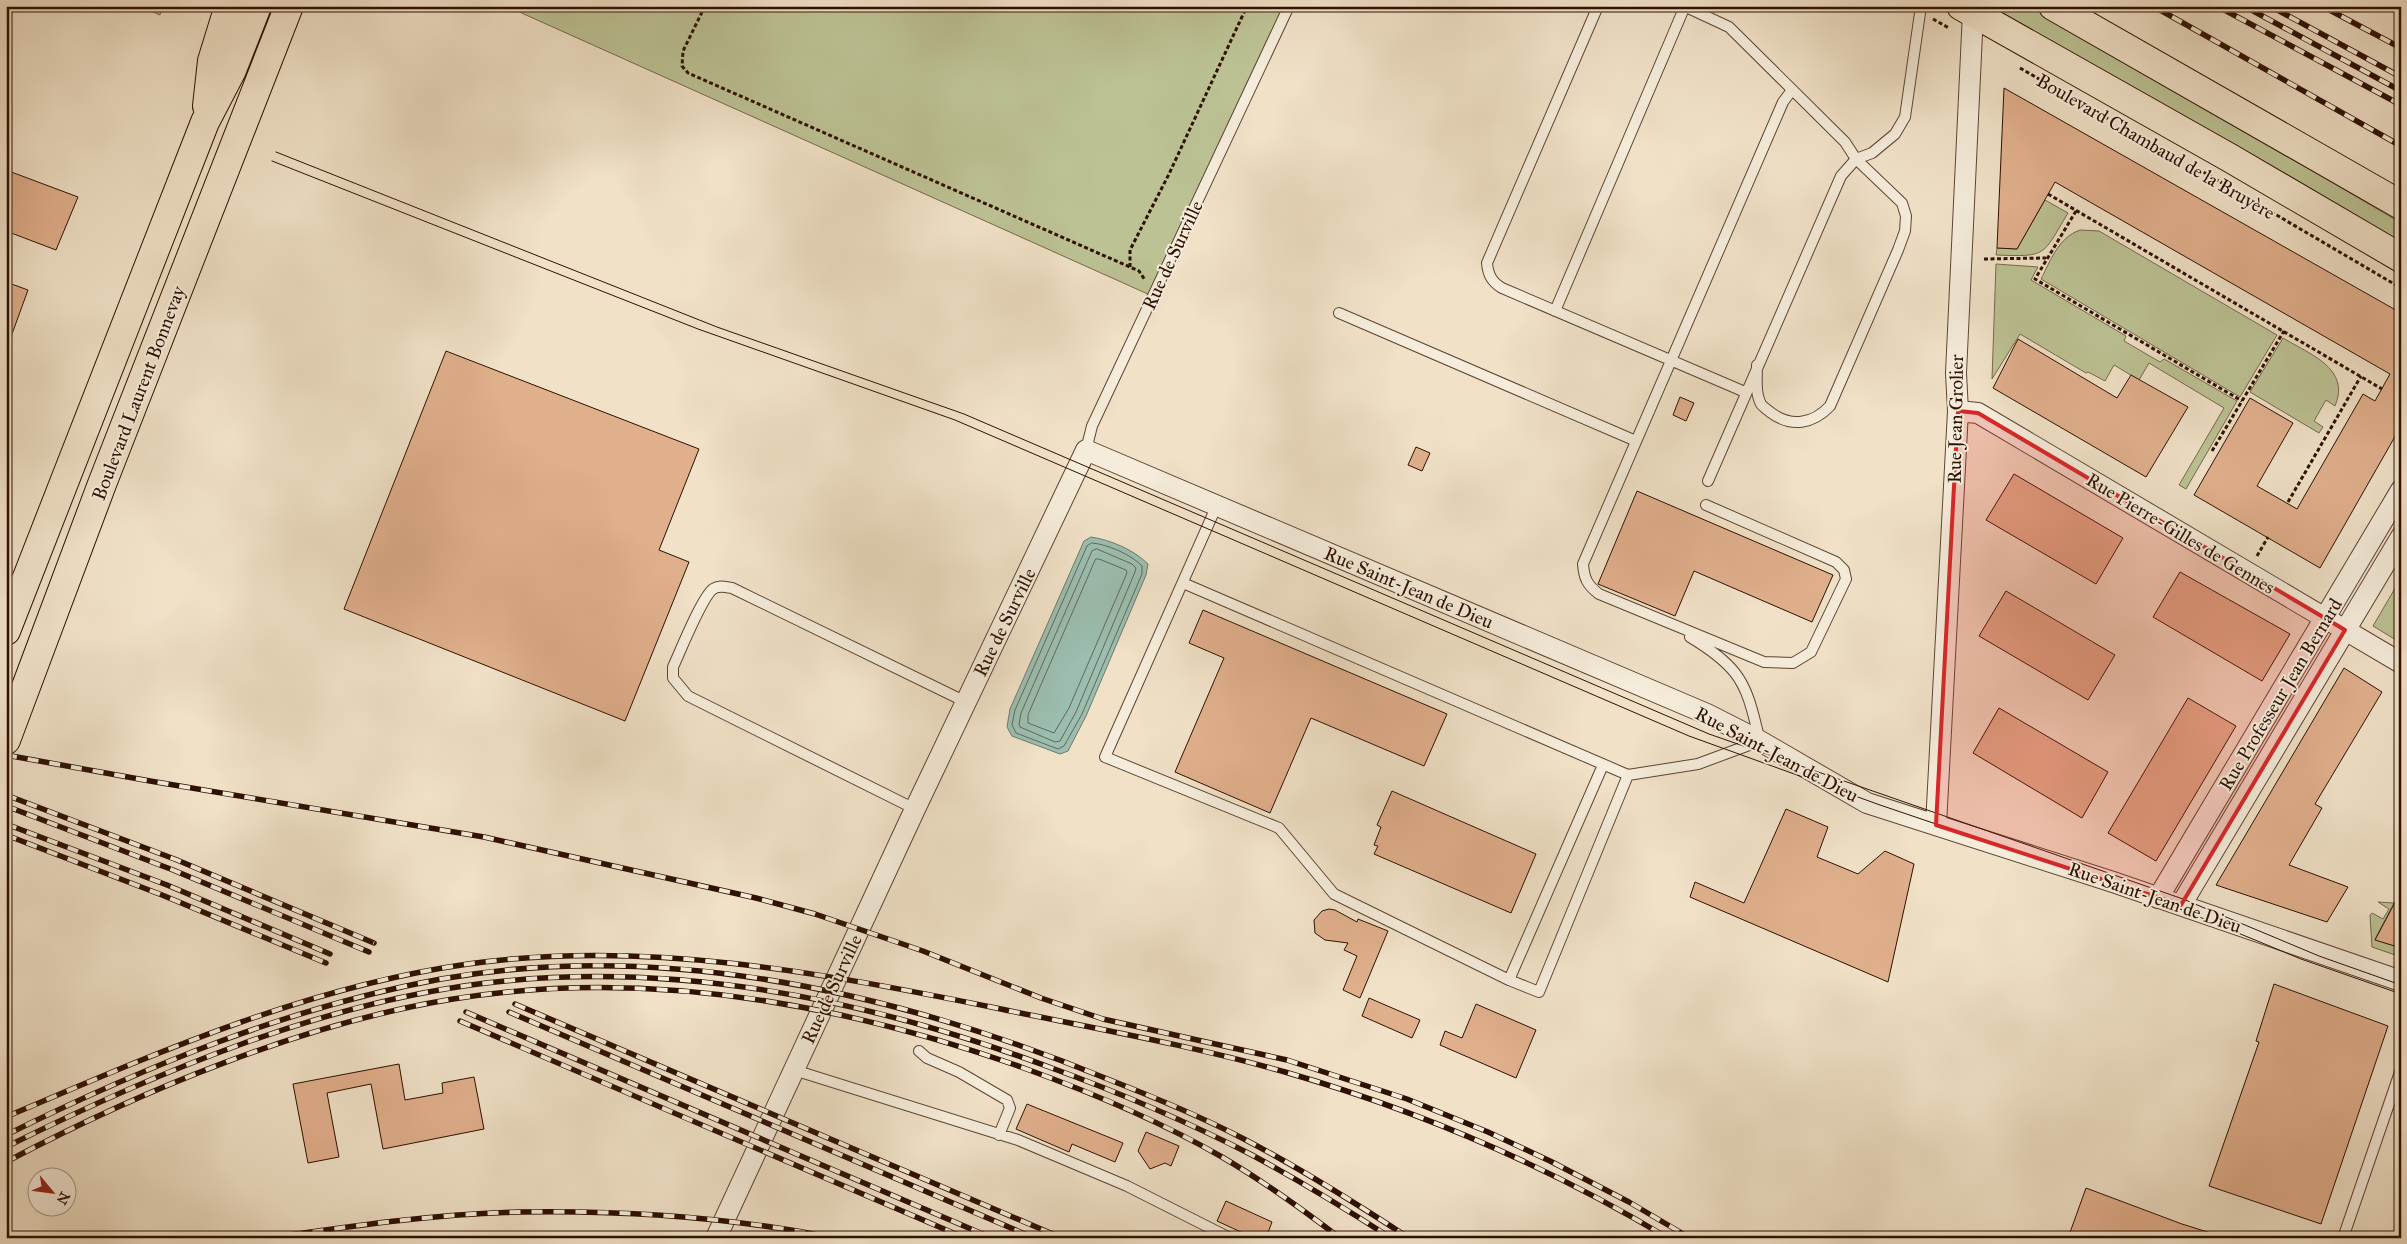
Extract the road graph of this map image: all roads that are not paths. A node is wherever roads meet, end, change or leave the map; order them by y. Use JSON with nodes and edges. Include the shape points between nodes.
{"nodes":[{"id":1,"x":229,"y":6,"type":"edge"},
{"id":2,"x":257,"y":6,"type":"edge"},
{"id":3,"x":290,"y":6,"type":"edge"},
{"id":4,"x":298,"y":6,"type":"edge"},
{"id":5,"x":1289,"y":6,"type":"edge"},
{"id":6,"x":1598,"y":6,"type":"edge"},
{"id":7,"x":1684,"y":6,"type":"edge"},
{"id":8,"x":2053,"y":6,"type":"edge"},
{"id":9,"x":1921,"y":9,"type":"edge"},
{"id":10,"x":1967,"y":9,"type":"edge"},
{"id":11,"x":273,"y":47,"type":"junction"},
{"id":12,"x":1792,"y":90,"type":"junction"},
{"id":13,"x":205,"y":122,"type":"junction"},
{"id":14,"x":1856,"y":159,"type":"junction"},
{"id":15,"x":2401,"y":205,"type":"edge"},
{"id":16,"x":2401,"y":258,"type":"edge"},
{"id":17,"x":1555,"y":311,"type":"junction"},
{"id":18,"x":1339,"y":314,"type":"dead end"},
{"id":19,"x":1670,"y":360,"type":"junction"},
{"id":20,"x":1758,"y":365,"type":"junction"},
{"id":21,"x":1745,"y":392,"type":"junction"},
{"id":22,"x":1958,"y":411,"type":"junction"},
{"id":23,"x":1636,"y":441,"type":"junction"},
{"id":24,"x":1086,"y":450,"type":"junction"},
{"id":25,"x":1708,"y":481,"type":"dead end"},
{"id":26,"x":2401,"y":490,"type":"edge"},
{"id":27,"x":1217,"y":505,"type":"junction"},
{"id":28,"x":1706,"y":505,"type":"dead end"},
{"id":29,"x":2401,"y":538,"type":"edge"},
{"id":30,"x":1183,"y":583,"type":"junction"},
{"id":31,"x":2324,"y":618,"type":"junction"},
{"id":32,"x":1665,"y":622,"type":"junction"},
{"id":33,"x":2346,"y":630,"type":"junction"},
{"id":34,"x":6,"y":631,"type":"edge"},
{"id":35,"x":2401,"y":664,"type":"edge"},
{"id":36,"x":966,"y":702,"type":"junction"},
{"id":37,"x":6,"y":740,"type":"edge"},
{"id":38,"x":1760,"y":741,"type":"junction"},
{"id":39,"x":1603,"y":765,"type":"junction"},
{"id":40,"x":1628,"y":775,"type":"junction"},
{"id":41,"x":915,"y":809,"type":"junction"},
{"id":42,"x":1936,"y":825,"type":"junction"},
{"id":43,"x":2158,"y":898,"type":"junction"},
{"id":44,"x":2182,"y":905,"type":"junction"},
{"id":45,"x":1509,"y":980,"type":"junction"},
{"id":46,"x":2401,"y":981,"type":"edge"},
{"id":47,"x":918,"y":1051,"type":"dead end"},
{"id":48,"x":2401,"y":1069,"type":"edge"},
{"id":49,"x":794,"y":1070,"type":"junction"},
{"id":50,"x":999,"y":1135,"type":"junction"},
{"id":51,"x":716,"y":1238,"type":"edge"},
{"id":52,"x":1230,"y":1238,"type":"edge"},
{"id":53,"x":2343,"y":1238,"type":"edge"}],
"edges":[{"from":1,"to":13,"type":"main road","via":[[212,61]]},
{"from":2,"to":13,"type":"main road","via":[[232,70]]},
{"from":3,"to":11,"type":"main road"},
{"from":4,"to":11,"type":"main road"},
{"from":5,"to":24,"type":"lane","name":"Rue de Surville","via":[[1092,426]]},
{"from":6,"to":17,"type":"lane","via":[[1487,264],[1494,283]]},
{"from":7,"to":12,"type":"lane","via":[[1729,27]]},
{"from":7,"to":17,"type":"lane"},
{"from":8,"to":15,"type":"main road"},
{"from":9,"to":14,"type":"lane","via":[[1905,117],[1895,134],[1872,153]]},
{"from":10,"to":16,"type":"main road","name":"Boulevard Chambaud de la Bruyère"},
{"from":10,"to":22,"type":"street","name":"Rue Jean Grolier","via":[[1971,40],[1956,373]]},
{"from":11,"to":37,"type":"main road","name":"Boulevard Laurent Bonnevay"},
{"from":12,"to":14,"type":"lane","via":[[1845,142]]},
{"from":12,"to":19,"type":"lane","via":[[1783,102]]},
{"from":13,"to":34,"type":"main road","name":"Boulevard Laurent Bonnevay"},
{"from":14,"to":20,"type":"lane","via":[[1841,176]]},
{"from":14,"to":20,"type":"lane","via":[[1902,204],[1906,224],[1898,250],[1830,406],[1806,422],[1790,422],[1775,416],[1762,405],[1757,389]]},
{"from":17,"to":19,"type":"lane"},
{"from":18,"to":23,"type":"lane"},
{"from":19,"to":21,"type":"lane"},
{"from":19,"to":23,"type":"lane"},
{"from":20,"to":21,"type":"lane"},
{"from":21,"to":25,"type":"lane"},
{"from":22,"to":31,"type":"street","name":"Rue Pierre-Gilles de Gennes","via":[[1978,412]]},
{"from":22,"to":42,"type":"street","name":"Rue Jean Grolier"},
{"from":23,"to":32,"type":"lane","via":[[1583,564],[1584,577],[1599,594]]},
{"from":24,"to":27,"type":"street","name":"Rue Saint-Jean de Dieu"},
{"from":24,"to":36,"type":"street","name":"Rue de Surville"},
{"from":26,"to":31,"type":"street","name":"Rue Professeur Jean Bernard"},
{"from":27,"to":30,"type":"lane"},
{"from":27,"to":38,"type":"street","name":"Rue Saint-Jean de Dieu","via":[[1707,714]]},
{"from":28,"to":32,"type":"lane","via":[[1836,562],[1844,570],[1846,579],[1811,652],[1793,663],[1764,662]]},
{"from":29,"to":33,"type":"street","name":"Rue Professeur Jean Bernard"},
{"from":30,"to":39,"type":"lane"},
{"from":30,"to":45,"type":"lane","via":[[1105,757],[1279,828],[1334,894]]},
{"from":31,"to":33,"type":"street","name":"Rue Pierre-Gilles de Gennes"},
{"from":31,"to":43,"type":"street","name":"Rue Professeur Jean Bernard"},
{"from":32,"to":38,"type":"lane","via":[[1703,645],[1735,673],[1750,704]]},
{"from":33,"to":35,"type":"street","name":"Rue Pierre-Gilles de Gennes"},
{"from":33,"to":44,"type":"street","name":"Rue Professeur Jean Bernard"},
{"from":36,"to":41,"type":"street","name":"Rue de Surville"},
{"from":36,"to":41,"type":"lane","via":[[732,588],[723,586],[712,590],[704,600],[673,667],[674,678],[688,696]]},
{"from":38,"to":40,"type":"lane","via":[[1698,764]]},
{"from":38,"to":42,"type":"street","name":"Rue Saint-Jean de Dieu","via":[[1867,803]]},
{"from":39,"to":40,"type":"lane"},
{"from":39,"to":45,"type":"lane"},
{"from":40,"to":45,"type":"lane","via":[[1538,992]]},
{"from":41,"to":49,"type":"street","name":"Rue de Surville"},
{"from":42,"to":43,"type":"street","name":"Rue Saint-Jean de Dieu"},
{"from":43,"to":44,"type":"street","name":"Rue Saint-Jean de Dieu"},
{"from":44,"to":46,"type":"street","name":"Rue Saint-Jean de Dieu"},
{"from":47,"to":50,"type":"lane","via":[[1007,1100],[1010,1108]]},
{"from":48,"to":53,"type":"lane"},
{"from":49,"to":50,"type":"lane"},
{"from":49,"to":51,"type":"street","name":"Rue de Surville"},
{"from":50,"to":52,"type":"lane","via":[[1127,1186]]}]}
